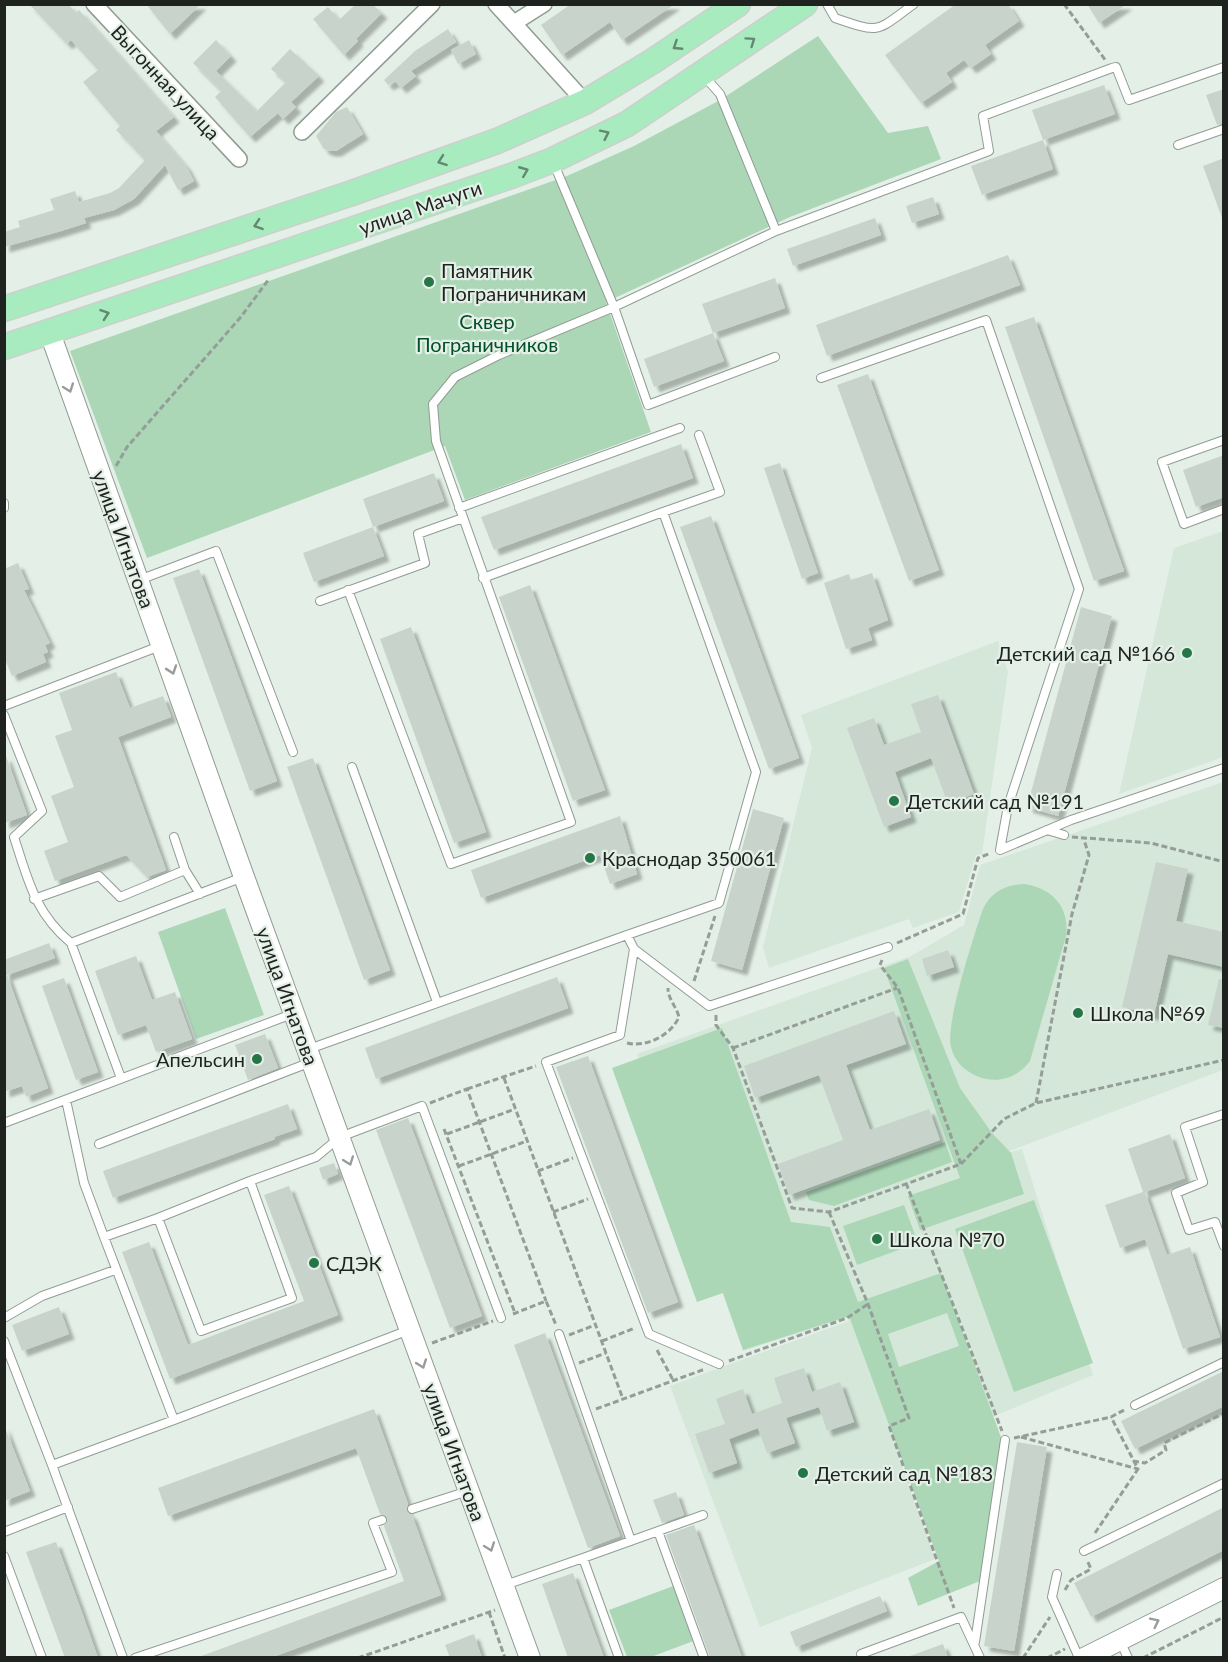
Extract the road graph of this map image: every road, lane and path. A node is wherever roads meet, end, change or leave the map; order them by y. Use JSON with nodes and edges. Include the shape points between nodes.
{"nodes":[{"id":1,"x":94,"y":4,"type":"edge"},
{"id":2,"x":432,"y":4,"type":"edge"},
{"id":3,"x":496,"y":4,"type":"edge"},
{"id":4,"x":544,"y":4,"type":"edge"},
{"id":5,"x":738,"y":4,"type":"edge"},
{"id":6,"x":805,"y":4,"type":"edge"},
{"id":7,"x":827,"y":4,"type":"edge"},
{"id":8,"x":914,"y":4,"type":"edge"},
{"id":9,"x":1064,"y":4,"type":"edge"},
{"id":10,"x":514,"y":24,"type":"junction"},
{"id":11,"x":1224,"y":67,"type":"edge"},
{"id":12,"x":1112,"y":68,"type":"junction"},
{"id":13,"x":703,"y":75,"type":"junction"},
{"id":14,"x":585,"y":102,"type":"junction"},
{"id":15,"x":1224,"y":129,"type":"edge"},
{"id":16,"x":302,"y":132,"type":"dead end"},
{"id":17,"x":1178,"y":145,"type":"dead end"},
{"id":18,"x":239,"y":159,"type":"dead end"},
{"id":19,"x":553,"y":160,"type":"junction"},
{"id":20,"x":776,"y":231,"type":"junction"},
{"id":21,"x":269,"y":278,"type":"dead end"},
{"id":22,"x":614,"y":307,"type":"junction"},
{"id":23,"x":4,"y":309,"type":"edge"},
{"id":24,"x":50,"y":333,"type":"junction"},
{"id":25,"x":4,"y":347,"type":"edge"},
{"id":26,"x":775,"y":357,"type":"dead end"},
{"id":27,"x":821,"y":378,"type":"dead end"},
{"id":28,"x":680,"y":428,"type":"dead end"},
{"id":29,"x":699,"y":435,"type":"dead end"},
{"id":30,"x":1224,"y":440,"type":"edge"},
{"id":31,"x":114,"y":471,"type":"dead end"},
{"id":32,"x":459,"y":508,"type":"junction"},
{"id":33,"x":1224,"y":509,"type":"edge"},
{"id":34,"x":663,"y":512,"type":"junction"},
{"id":35,"x":463,"y":518,"type":"junction"},
{"id":36,"x":483,"y":578,"type":"junction"},
{"id":37,"x":139,"y":580,"type":"junction"},
{"id":38,"x":348,"y":591,"type":"junction"},
{"id":39,"x":321,"y":601,"type":"dead end"},
{"id":40,"x":163,"y":645,"type":"junction"},
{"id":41,"x":5,"y":711,"type":"edge"},
{"id":42,"x":293,"y":752,"type":"dead end"},
{"id":43,"x":352,"y":767,"type":"dead end"},
{"id":44,"x":1224,"y":768,"type":"edge"},
{"id":45,"x":1047,"y":830,"type":"junction"},
{"id":46,"x":1064,"y":835,"type":"joint"},
{"id":47,"x":174,"y":837,"type":"dead end"},
{"id":48,"x":1084,"y":840,"type":"junction"},
{"id":49,"x":1000,"y":850,"type":"junction"},
{"id":50,"x":1224,"y":862,"type":"edge"},
{"id":51,"x":185,"y":870,"type":"junction"},
{"id":52,"x":244,"y":877,"type":"junction"},
{"id":53,"x":200,"y":894,"type":"junction"},
{"id":54,"x":34,"y":899,"type":"junction"},
{"id":55,"x":719,"y":903,"type":"junction"},
{"id":56,"x":627,"y":935,"type":"junction"},
{"id":57,"x":72,"y":943,"type":"junction"},
{"id":58,"x":888,"y":947,"type":"junction"},
{"id":59,"x":634,"y":948,"type":"junction"},
{"id":60,"x":668,"y":975,"type":"junction"},
{"id":61,"x":898,"y":988,"type":"junction"},
{"id":62,"x":690,"y":993,"type":"junction"},
{"id":63,"x":437,"y":1002,"type":"junction"},
{"id":64,"x":716,"y":1004,"type":"junction"},
{"id":65,"x":295,"y":1013,"type":"junction"},
{"id":66,"x":621,"y":1035,"type":"junction"},
{"id":67,"x":733,"y":1048,"type":"junction"},
{"id":68,"x":310,"y":1055,"type":"junction"},
{"id":69,"x":1224,"y":1060,"type":"edge"},
{"id":70,"x":546,"y":1062,"type":"junction"},
{"id":71,"x":504,"y":1077,"type":"junction"},
{"id":72,"x":121,"y":1078,"type":"junction"},
{"id":73,"x":467,"y":1089,"type":"junction"},
{"id":74,"x":66,"y":1100,"type":"junction"},
{"id":75,"x":434,"y":1102,"type":"junction"},
{"id":76,"x":1036,"y":1103,"type":"junction"},
{"id":77,"x":422,"y":1106,"type":"junction"},
{"id":78,"x":515,"y":1109,"type":"junction"},
{"id":79,"x":438,"y":1113,"type":"dead end"},
{"id":80,"x":1224,"y":1114,"type":"edge"},
{"id":81,"x":479,"y":1122,"type":"junction"},
{"id":82,"x":442,"y":1123,"type":"dead end"},
{"id":83,"x":4,"y":1124,"type":"edge"},
{"id":84,"x":446,"y":1134,"type":"junction"},
{"id":85,"x":340,"y":1137,"type":"junction"},
{"id":86,"x":434,"y":1139,"type":"junction"},
{"id":87,"x":527,"y":1141,"type":"junction"},
{"id":88,"x":99,"y":1144,"type":"dead end"},
{"id":89,"x":491,"y":1154,"type":"junction"},
{"id":90,"x":581,"y":1155,"type":"junction"},
{"id":91,"x":961,"y":1164,"type":"junction"},
{"id":92,"x":458,"y":1166,"type":"junction"},
{"id":93,"x":446,"y":1170,"type":"junction"},
{"id":94,"x":538,"y":1171,"type":"junction"},
{"id":95,"x":250,"y":1182,"type":"junction"},
{"id":96,"x":906,"y":1183,"type":"junction"},
{"id":97,"x":596,"y":1196,"type":"junction"},
{"id":98,"x":553,"y":1212,"type":"junction"},
{"id":99,"x":829,"y":1212,"type":"junction"},
{"id":100,"x":158,"y":1218,"type":"junction"},
{"id":101,"x":104,"y":1237,"type":"junction"},
{"id":102,"x":1224,"y":1246,"type":"edge"},
{"id":103,"x":115,"y":1270,"type":"junction"},
{"id":104,"x":546,"y":1301,"type":"junction"},
{"id":105,"x":515,"y":1313,"type":"junction"},
{"id":106,"x":4,"y":1318,"type":"edge"},
{"id":107,"x":501,"y":1318,"type":"junction"},
{"id":108,"x":595,"y":1325,"type":"junction"},
{"id":109,"x":645,"y":1325,"type":"junction"},
{"id":110,"x":410,"y":1330,"type":"junction"},
{"id":111,"x":648,"y":1334,"type":"junction"},
{"id":112,"x":560,"y":1336,"type":"junction"},
{"id":113,"x":4,"y":1341,"type":"edge"},
{"id":114,"x":601,"y":1341,"type":"junction"},
{"id":115,"x":432,"y":1343,"type":"dead end"},
{"id":116,"x":606,"y":1353,"type":"junction"},
{"id":117,"x":1224,"y":1362,"type":"edge"},
{"id":118,"x":720,"y":1364,"type":"dead end"},
{"id":119,"x":571,"y":1366,"type":"junction"},
{"id":120,"x":673,"y":1380,"type":"dead end"},
{"id":121,"x":623,"y":1399,"type":"dead end"},
{"id":122,"x":1135,"y":1405,"type":"joint"},
{"id":123,"x":1224,"y":1413,"type":"edge"},
{"id":124,"x":174,"y":1420,"type":"junction"},
{"id":125,"x":1019,"y":1437,"type":"junction"},
{"id":126,"x":1005,"y":1440,"type":"junction"},
{"id":127,"x":1133,"y":1461,"type":"dead end"},
{"id":128,"x":52,"y":1465,"type":"junction"},
{"id":129,"x":1138,"y":1469,"type":"dead end"},
{"id":130,"x":1224,"y":1483,"type":"edge"},
{"id":131,"x":469,"y":1491,"type":"junction"},
{"id":132,"x":68,"y":1507,"type":"junction"},
{"id":133,"x":412,"y":1509,"type":"dead end"},
{"id":134,"x":703,"y":1515,"type":"dead end"},
{"id":135,"x":382,"y":1520,"type":"dead end"},
{"id":136,"x":658,"y":1531,"type":"junction"},
{"id":137,"x":4,"y":1532,"type":"edge"},
{"id":138,"x":631,"y":1541,"type":"junction"},
{"id":139,"x":1084,"y":1551,"type":"dead end"},
{"id":140,"x":4,"y":1556,"type":"edge"},
{"id":141,"x":583,"y":1558,"type":"junction"},
{"id":142,"x":1057,"y":1574,"type":"dead end"},
{"id":143,"x":504,"y":1585,"type":"junction"},
{"id":144,"x":1224,"y":1588,"type":"edge"},
{"id":145,"x":511,"y":1604,"type":"junction"},
{"id":146,"x":489,"y":1612,"type":"junction"},
{"id":147,"x":1224,"y":1617,"type":"edge"},
{"id":148,"x":958,"y":1618,"type":"junction"},
{"id":149,"x":1119,"y":1640,"type":"junction"},
{"id":150,"x":975,"y":1642,"type":"junction"},
{"id":151,"x":42,"y":1658,"type":"edge"},
{"id":152,"x":123,"y":1658,"type":"edge"},
{"id":153,"x":135,"y":1658,"type":"edge"},
{"id":154,"x":358,"y":1658,"type":"edge"},
{"id":155,"x":505,"y":1658,"type":"edge"},
{"id":156,"x":530,"y":1658,"type":"edge"},
{"id":157,"x":620,"y":1658,"type":"edge"},
{"id":158,"x":704,"y":1658,"type":"edge"},
{"id":159,"x":863,"y":1658,"type":"edge"},
{"id":160,"x":980,"y":1658,"type":"edge"},
{"id":161,"x":1082,"y":1658,"type":"edge"},
{"id":162,"x":1128,"y":1658,"type":"edge"},
{"id":163,"x":1143,"y":1658,"type":"edge"}],
"edges":[{"from":1,"to":18,"type":"street","name":"Выгонная улица"},
{"from":2,"to":16,"type":"street"},
{"from":3,"to":10,"type":"street"},
{"from":4,"to":10,"type":"street"},
{"from":5,"to":14,"type":"main road","name":"улица Мачуги","one_way":true},
{"from":13,"to":6,"type":"main road","name":"улица Мачуги","one_way":true},
{"from":7,"to":8,"type":"lane","via":[[835,18],[878,30]]},
{"from":9,"to":12,"type":"path"},
{"from":10,"to":14,"type":"street"},
{"from":11,"to":12,"type":"lane","via":[[1129,100],[1116,67]]},
{"from":12,"to":20,"type":"lane","via":[[983,116],[989,151]]},
{"from":19,"to":13,"type":"main road","name":"улица Мачуги","one_way":true,"via":[[627,124]]},
{"from":13,"to":20,"type":"lane","via":[[720,94]]},
{"from":14,"to":23,"type":"main road","name":"улица Мачуги","one_way":true,"via":[[497,141],[352,193]]},
{"from":15,"to":17,"type":"lane"},
{"from":19,"to":22,"type":"lane"},
{"from":24,"to":19,"type":"main road","name":"улица Мачуги","one_way":true},
{"from":20,"to":22,"type":"lane"},
{"from":21,"to":31,"type":"path","via":[[240,318],[127,447]]},
{"from":22,"to":26,"type":"lane","via":[[648,405]]},
{"from":22,"to":32,"type":"lane","via":[[454,377],[433,404],[436,441]]},
{"from":24,"to":25,"type":"main road","name":"улица Мачуги"},
{"from":24,"to":37,"type":"street","name":"улица Игнатова","one_way":true},
{"from":27,"to":49,"type":"lane","via":[[986,320],[1078,589],[1008,806]]},
{"from":28,"to":32,"type":"lane"},
{"from":29,"to":34,"type":"lane","via":[[720,492]]},
{"from":30,"to":33,"type":"lane","via":[[1162,462],[1184,524]]},
{"from":32,"to":35,"type":"lane"},
{"from":34,"to":36,"type":"lane"},
{"from":34,"to":55,"type":"lane","via":[[756,772]]},
{"from":35,"to":36,"type":"lane"},
{"from":35,"to":38,"type":"lane","via":[[418,534],[424,563]]},
{"from":36,"to":38,"type":"lane","via":[[571,822],[451,864]]},
{"from":37,"to":40,"type":"street","name":"улица Игнатова"},
{"from":37,"to":42,"type":"lane","via":[[216,551]]},
{"from":38,"to":39,"type":"lane"},
{"from":40,"to":41,"type":"lane"},
{"from":40,"to":52,"type":"street","name":"улица Игнатова","one_way":true},
{"from":41,"to":54,"type":"lane","via":[[42,811],[14,837]]},
{"from":43,"to":63,"type":"lane"},
{"from":44,"to":45,"type":"lane"},
{"from":45,"to":46,"type":"lane"},
{"from":45,"to":49,"type":"lane"},
{"from":46,"to":48,"type":"path"},
{"from":47,"to":51,"type":"lane"},
{"from":48,"to":50,"type":"path","via":[[1151,843]]},
{"from":48,"to":76,"type":"path","via":[[1089,855],[1072,914]]},
{"from":49,"to":58,"type":"path","via":[[978,858],[963,914]]},
{"from":51,"to":53,"type":"lane"},
{"from":51,"to":54,"type":"lane","via":[[120,897],[99,876]]},
{"from":52,"to":53,"type":"lane"},
{"from":52,"to":65,"type":"street","name":"улица Игнатова"},
{"from":53,"to":57,"type":"lane"},
{"from":54,"to":57,"type":"lane","via":[[56,930]]},
{"from":55,"to":56,"type":"lane"},
{"from":55,"to":62,"type":"path"},
{"from":56,"to":59,"type":"lane"},
{"from":56,"to":63,"type":"lane"},
{"from":57,"to":72,"type":"lane"},
{"from":58,"to":61,"type":"path","via":[[880,965]]},
{"from":58,"to":64,"type":"lane"},
{"from":59,"to":60,"type":"lane"},
{"from":59,"to":66,"type":"lane"},
{"from":60,"to":62,"type":"lane"},
{"from":60,"to":66,"type":"path","via":[[668,997],[679,1017],[676,1024],[663,1036],[636,1044],[629,1044]]},
{"from":61,"to":67,"type":"path"},
{"from":61,"to":91,"type":"path"},
{"from":62,"to":64,"type":"lane","via":[[709,1006]]},
{"from":63,"to":68,"type":"lane"},
{"from":64,"to":67,"type":"path","via":[[716,1026]]},
{"from":65,"to":68,"type":"street","name":"улица Игнатова"},
{"from":65,"to":72,"type":"lane"},
{"from":66,"to":70,"type":"lane"},
{"from":67,"to":99,"type":"path","via":[[792,1208]]},
{"from":68,"to":85,"type":"street","name":"улица Игнатова"},
{"from":68,"to":88,"type":"lane"},
{"from":69,"to":76,"type":"path"},
{"from":70,"to":71,"type":"path"},
{"from":70,"to":90,"type":"lane"},
{"from":71,"to":73,"type":"path"},
{"from":71,"to":78,"type":"path"},
{"from":72,"to":74,"type":"lane"},
{"from":73,"to":75,"type":"path"},
{"from":73,"to":81,"type":"path"},
{"from":74,"to":83,"type":"lane"},
{"from":74,"to":101,"type":"lane","via":[[84,1183]]},
{"from":75,"to":77,"type":"path"},
{"from":75,"to":79,"type":"path"},
{"from":76,"to":91,"type":"path","via":[[1004,1119]]},
{"from":77,"to":85,"type":"lane"},
{"from":77,"to":86,"type":"lane"},
{"from":78,"to":81,"type":"path"},
{"from":78,"to":87,"type":"path"},
{"from":80,"to":102,"type":"lane","via":[[1185,1127],[1203,1182],[1176,1193],[1189,1230],[1215,1222]]},
{"from":81,"to":84,"type":"path"},
{"from":81,"to":89,"type":"path"},
{"from":82,"to":84,"type":"path"},
{"from":84,"to":86,"type":"path"},
{"from":84,"to":92,"type":"path"},
{"from":85,"to":95,"type":"lane","via":[[316,1157]]},
{"from":85,"to":110,"type":"street","name":"улица Игнатова","one_way":true},
{"from":86,"to":93,"type":"lane"},
{"from":87,"to":89,"type":"path"},
{"from":87,"to":94,"type":"path"},
{"from":89,"to":92,"type":"path"},
{"from":89,"to":104,"type":"path"},
{"from":90,"to":94,"type":"path"},
{"from":90,"to":97,"type":"lane"},
{"from":91,"to":96,"type":"path"},
{"from":92,"to":93,"type":"path"},
{"from":92,"to":105,"type":"path"},
{"from":93,"to":107,"type":"lane"},
{"from":94,"to":98,"type":"path"},
{"from":95,"to":100,"type":"lane"},
{"from":95,"to":100,"type":"lane","via":[[292,1298],[201,1331]]},
{"from":96,"to":99,"type":"path"},
{"from":96,"to":126,"type":"path"},
{"from":97,"to":98,"type":"path"},
{"from":97,"to":109,"type":"lane"},
{"from":98,"to":108,"type":"path"},
{"from":99,"to":148,"type":"path","via":[[868,1304],[909,1418],[889,1426]]},
{"from":100,"to":101,"type":"lane"},
{"from":101,"to":103,"type":"lane"},
{"from":103,"to":106,"type":"lane","via":[[42,1296]]},
{"from":103,"to":124,"type":"lane"},
{"from":104,"to":105,"type":"path"},
{"from":104,"to":112,"type":"path"},
{"from":105,"to":107,"type":"path"},
{"from":107,"to":115,"type":"path"},
{"from":108,"to":112,"type":"path"},
{"from":108,"to":114,"type":"path"},
{"from":109,"to":111,"type":"lane"},
{"from":109,"to":114,"type":"path"},
{"from":110,"to":124,"type":"lane"},
{"from":110,"to":131,"type":"street","name":"улица Игнатова","one_way":true},
{"from":111,"to":118,"type":"lane"},
{"from":111,"to":120,"type":"path"},
{"from":112,"to":119,"type":"lane"},
{"from":113,"to":128,"type":"lane"},
{"from":114,"to":116,"type":"path"},
{"from":116,"to":119,"type":"path"},
{"from":116,"to":121,"type":"path"},
{"from":117,"to":122,"type":"lane"},
{"from":119,"to":138,"type":"lane"},
{"from":122,"to":125,"type":"path","via":[[1111,1417]]},
{"from":123,"to":127,"type":"path","via":[[1164,1443],[1166,1450],[1145,1463]]},
{"from":124,"to":128,"type":"lane"},
{"from":125,"to":126,"type":"path"},
{"from":125,"to":129,"type":"path"},
{"from":126,"to":150,"type":"lane"},
{"from":128,"to":132,"type":"lane"},
{"from":130,"to":139,"type":"lane"},
{"from":131,"to":133,"type":"lane"},
{"from":131,"to":143,"type":"street","name":"улица Игнатова","one_way":true},
{"from":132,"to":137,"type":"lane"},
{"from":132,"to":152,"type":"lane"},
{"from":134,"to":136,"type":"lane"},
{"from":135,"to":153,"type":"lane","via":[[373,1522],[392,1572]]},
{"from":136,"to":138,"type":"lane"},
{"from":136,"to":158,"type":"lane"},
{"from":138,"to":141,"type":"lane"},
{"from":140,"to":151,"type":"lane"},
{"from":141,"to":143,"type":"lane"},
{"from":141,"to":157,"type":"lane"},
{"from":142,"to":161,"type":"lane","via":[[1052,1597]]},
{"from":143,"to":145,"type":"street","name":"улица Игнатова"},
{"from":149,"to":144,"type":"street","one_way":true},
{"from":145,"to":146,"type":"path"},
{"from":145,"to":156,"type":"street","name":"улица Игнатова"},
{"from":146,"to":154,"type":"path"},
{"from":146,"to":155,"type":"path"},
{"from":147,"to":163,"type":"path"},
{"from":148,"to":150,"type":"lane","via":[[961,1617]]},
{"from":148,"to":159,"type":"lane","via":[[861,1654]]},
{"from":149,"to":161,"type":"street"},
{"from":149,"to":162,"type":"lane"},
{"from":150,"to":160,"type":"lane"}]}
